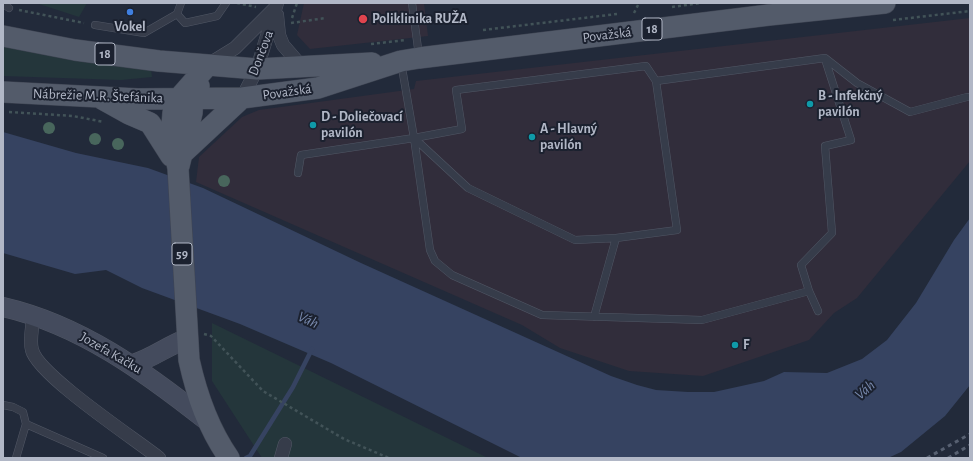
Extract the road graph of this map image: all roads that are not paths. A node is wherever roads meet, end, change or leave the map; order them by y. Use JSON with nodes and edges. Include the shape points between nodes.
{"nodes":[{"id":1,"x":181,"y":3,"type":"edge"},
{"id":2,"x":226,"y":3,"type":"edge"},
{"id":3,"x":412,"y":3,"type":"edge"},
{"id":4,"x":885,"y":3,"type":"edge"},
{"id":5,"x":277,"y":5,"type":"edge"},
{"id":6,"x":177,"y":14,"type":"junction"},
{"id":7,"x":95,"y":25,"type":"road end"},
{"id":8,"x":3,"y":36,"type":"edge"},
{"id":9,"x":412,"y":53,"type":"junction"},
{"id":10,"x":825,"y":58,"type":"junction"},
{"id":11,"x":208,"y":65,"type":"junction"},
{"id":12,"x":302,"y":67,"type":"junction"},
{"id":13,"x":257,"y":69,"type":"junction"},
{"id":14,"x":656,"y":81,"type":"junction"},
{"id":15,"x":3,"y":92,"type":"edge"},
{"id":16,"x":967,"y":97,"type":"dead end"},
{"id":17,"x":98,"y":98,"type":"junction"},
{"id":18,"x":242,"y":98,"type":"junction"},
{"id":19,"x":186,"y":99,"type":"junction"},
{"id":20,"x":414,"y":138,"type":"junction"},
{"id":21,"x":180,"y":161,"type":"junction"},
{"id":22,"x":298,"y":173,"type":"dead end"},
{"id":23,"x":616,"y":238,"type":"junction"},
{"id":24,"x":809,"y":292,"type":"junction"},
{"id":25,"x":3,"y":307,"type":"edge"},
{"id":26,"x":818,"y":311,"type":"dead end"},
{"id":27,"x":33,"y":316,"type":"junction"},
{"id":28,"x":594,"y":317,"type":"junction"},
{"id":29,"x":186,"y":332,"type":"junction"},
{"id":30,"x":133,"y":364,"type":"junction"},
{"id":31,"x":3,"y":405,"type":"edge"},
{"id":32,"x":207,"y":421,"type":"junction"},
{"id":33,"x":26,"y":424,"type":"junction"},
{"id":34,"x":285,"y":444,"type":"dead end"},
{"id":35,"x":225,"y":452,"type":"edge"},
{"id":36,"x":100,"y":457,"type":"edge"},
{"id":37,"x":16,"y":458,"type":"edge"},
{"id":38,"x":159,"y":458,"type":"edge"},
{"id":39,"x":281,"y":458,"type":"edge"}],
"edges":[{"from":1,"to":6,"type":"lane"},
{"from":2,"to":6,"type":"lane","via":[[217,16],[185,23]]},
{"from":3,"to":9,"type":"lane"},
{"from":4,"to":9,"type":"main road","name":"Považská","number":"18","via":[[768,12]]},
{"from":5,"to":11,"type":"street","via":[[235,48]]},
{"from":5,"to":12,"type":"street","name":"Dončova","via":[[279,36],[283,45]]},
{"from":5,"to":13,"type":"street","name":"Dončova"},
{"from":6,"to":7,"type":"lane","via":[[144,33]]},
{"from":8,"to":11,"type":"main road","number":"18","via":[[75,50]]},
{"from":9,"to":12,"type":"main road","name":"Považská","number":"18"},
{"from":9,"to":18,"type":"main road","name":"Považská","number":"18","via":[[318,88]]},
{"from":9,"to":20,"type":"lane"},
{"from":10,"to":14,"type":"lane"},
{"from":10,"to":16,"type":"lane","via":[[857,84],[910,112]]},
{"from":10,"to":24,"type":"lane","via":[[851,140],[825,146],[832,233],[801,265]]},
{"from":11,"to":13,"type":"main road","name":"Považská","number":"18"},
{"from":11,"to":19,"type":"main road"},
{"from":12,"to":13,"type":"main road","name":"Považská","number":"18"},
{"from":13,"to":18,"type":"street","name":"Dončova"},
{"from":14,"to":20,"type":"lane","via":[[646,66],[456,90],[462,129]]},
{"from":14,"to":23,"type":"lane","via":[[677,230]]},
{"from":15,"to":17,"type":"main road","name":"Nábrežie M.R. Štefánika","number":"18"},
{"from":17,"to":19,"type":"main road","name":"Nábrežie M.R. Štefánika","number":"18"},
{"from":17,"to":21,"type":"main road","via":[[150,123]]},
{"from":18,"to":19,"type":"main road","name":"Považská","number":"18"},
{"from":18,"to":21,"type":"main road"},
{"from":19,"to":21,"type":"main road","via":[[173,113],[171,137]]},
{"from":20,"to":22,"type":"lane","via":[[301,155]]},
{"from":20,"to":23,"type":"lane","via":[[468,188],[575,240]]},
{"from":20,"to":28,"type":"lane","via":[[430,250],[442,268],[452,275],[542,315]]},
{"from":21,"to":29,"type":"main road","number":"59"},
{"from":23,"to":28,"type":"lane"},
{"from":24,"to":26,"type":"lane"},
{"from":24,"to":28,"type":"lane","via":[[702,320]]},
{"from":25,"to":27,"type":"street","name":"Jozefa Kačku"},
{"from":27,"to":30,"type":"street","name":"Jozefa Kačku","via":[[78,334]]},
{"from":27,"to":38,"type":"street","via":[[32,350],[42,364],[103,417]]},
{"from":29,"to":30,"type":"street","via":[[174,344],[150,359]]},
{"from":29,"to":32,"type":"main road","number":"59","via":[[196,390]]},
{"from":30,"to":32,"type":"street","name":"Jozefa Kačku"},
{"from":31,"to":33,"type":"lane","via":[[13,406],[23,412]]},
{"from":32,"to":35,"type":"main road","number":"59"},
{"from":33,"to":36,"type":"lane"},
{"from":33,"to":37,"type":"lane"},
{"from":34,"to":39,"type":"street"}]}
